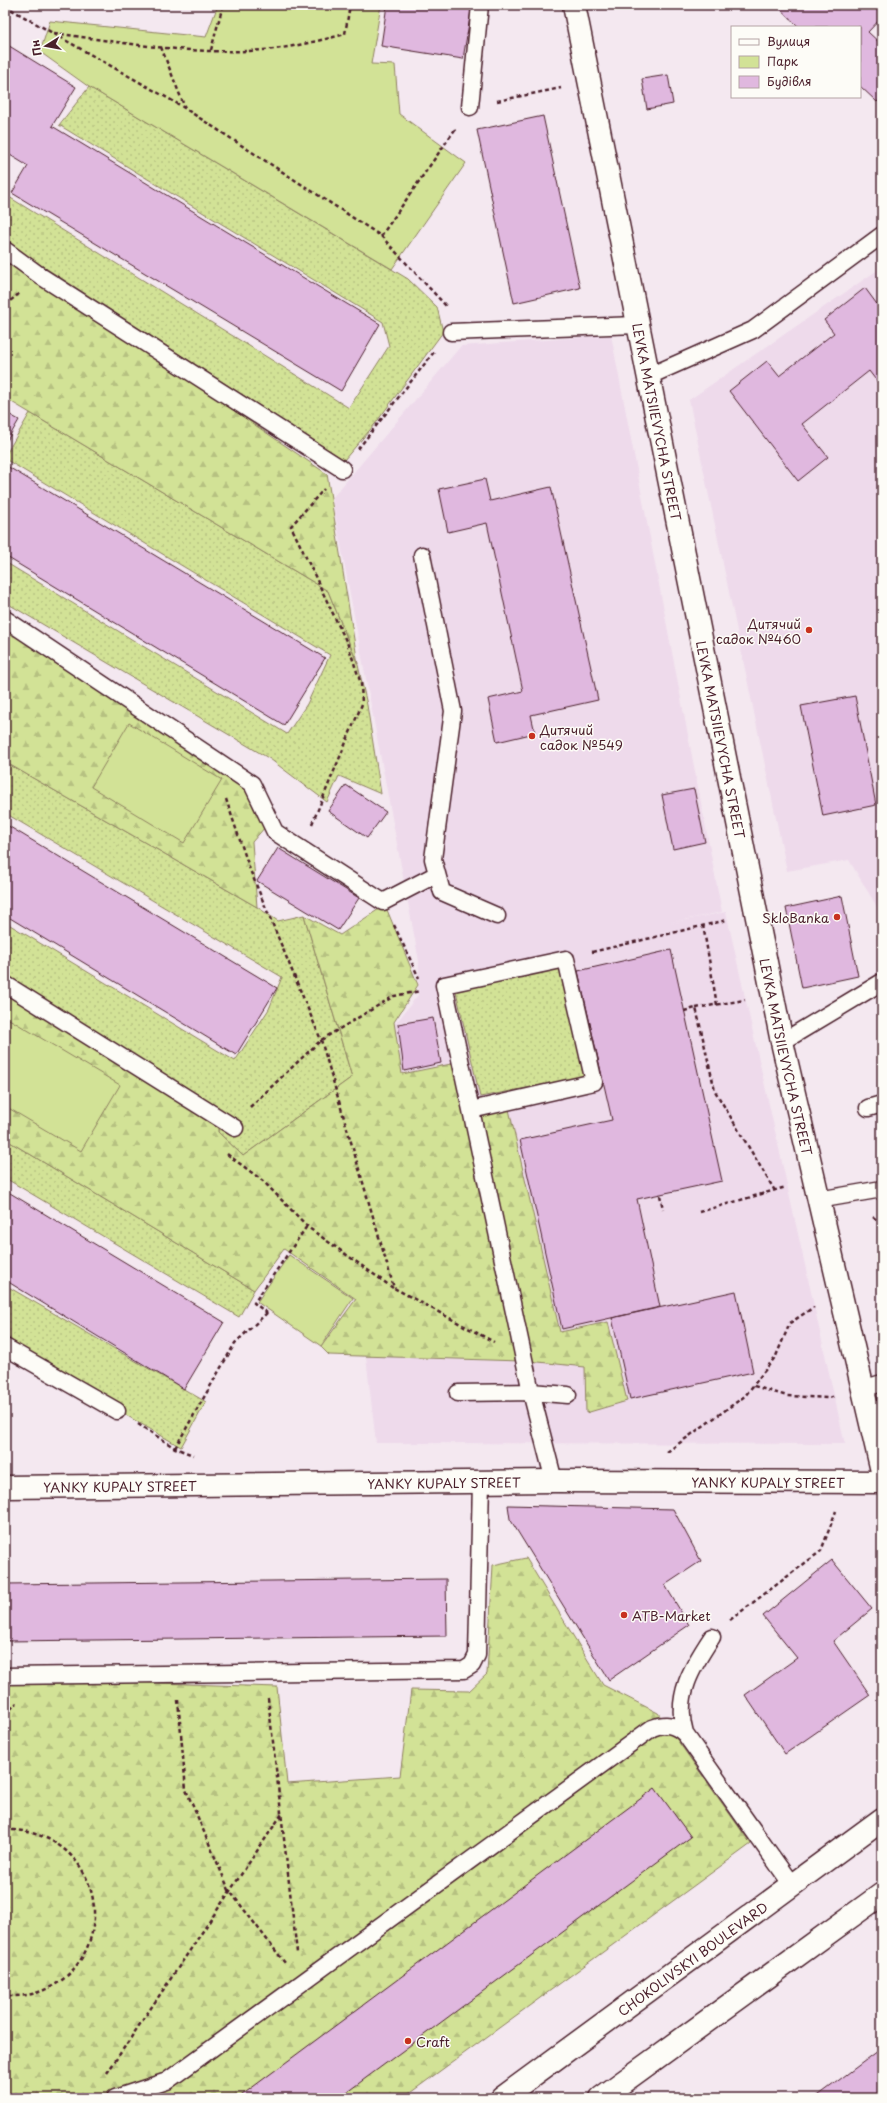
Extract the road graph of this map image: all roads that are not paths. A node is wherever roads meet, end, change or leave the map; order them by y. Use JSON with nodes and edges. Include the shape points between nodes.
{"nodes":[{"id":1,"x":480,"y":5,"type":"edge"},
{"id":2,"x":574,"y":5,"type":"edge"},
{"id":3,"x":470,"y":107,"type":"road end"},
{"id":4,"x":882,"y":235,"type":"edge"},
{"id":5,"x":5,"y":250,"type":"edge"},
{"id":6,"x":637,"y":325,"type":"junction"},
{"id":7,"x":451,"y":332,"type":"road end"},
{"id":8,"x":647,"y":377,"type":"junction"},
{"id":9,"x":342,"y":469,"type":"road end"},
{"id":10,"x":422,"y":555,"type":"dead end"},
{"id":11,"x":5,"y":619,"type":"edge"},
{"id":12,"x":437,"y":874,"type":"junction"},
{"id":13,"x":497,"y":916,"type":"dead end"},
{"id":14,"x":882,"y":982,"type":"edge"},
{"id":15,"x":5,"y":984,"type":"edge"},
{"id":16,"x":782,"y":1042,"type":"junction"},
{"id":17,"x":471,"y":1110,"type":"junction"},
{"id":18,"x":233,"y":1126,"type":"road end"},
{"id":19,"x":882,"y":1189,"type":"edge"},
{"id":20,"x":818,"y":1200,"type":"junction"},
{"id":21,"x":5,"y":1347,"type":"edge"},
{"id":22,"x":872,"y":1386,"type":"edge"},
{"id":23,"x":531,"y":1392,"type":"junction"},
{"id":24,"x":458,"y":1393,"type":"dead end"},
{"id":25,"x":568,"y":1395,"type":"dead end"},
{"id":26,"x":117,"y":1411,"type":"road end"},
{"id":27,"x":882,"y":1471,"type":"edge"},
{"id":28,"x":554,"y":1481,"type":"junction"},
{"id":29,"x":481,"y":1482,"type":"junction"},
{"id":30,"x":882,"y":1482,"type":"edge"},
{"id":31,"x":5,"y":1487,"type":"edge"},
{"id":32,"x":712,"y":1637,"type":"road end"},
{"id":33,"x":5,"y":1676,"type":"edge"},
{"id":34,"x":685,"y":1734,"type":"junction"},
{"id":35,"x":882,"y":1819,"type":"edge"},
{"id":36,"x":792,"y":1885,"type":"junction"},
{"id":37,"x":882,"y":1894,"type":"edge"},
{"id":38,"x":115,"y":2098,"type":"edge"},
{"id":39,"x":502,"y":2098,"type":"edge"},
{"id":40,"x":601,"y":2098,"type":"edge"}],
"edges":[{"from":1,"to":3,"type":"lane"},
{"from":2,"to":6,"type":"street","name":"LEVKA MATSIIEVYCHA STREET"},
{"from":4,"to":8,"type":"lane","via":[[752,330]]},
{"from":5,"to":9,"type":"lane","via":[[42,277]]},
{"from":6,"to":7,"type":"lane"},
{"from":6,"to":8,"type":"street","name":"LEVKA MATSIIEVYCHA STREET"},
{"from":8,"to":16,"type":"street","name":"LEVKA MATSIIEVYCHA STREET"},
{"from":10,"to":12,"type":"lane","via":[[453,711],[433,859]]},
{"from":11,"to":12,"type":"lane","via":[[252,784],[275,832],[383,902]]},
{"from":12,"to":13,"type":"lane","via":[[442,892]]},
{"from":14,"to":16,"type":"lane"},
{"from":15,"to":18,"type":"lane"},
{"from":16,"to":20,"type":"street","name":"LEVKA MATSIIEVYCHA STREET"},
{"from":17,"to":17,"type":"lane","via":[[444,985],[566,959],[594,1082]]},
{"from":17,"to":23,"type":"lane"},
{"from":19,"to":20,"type":"lane"},
{"from":20,"to":22,"type":"street","name":"LEVKA MATSIIEVYCHA STREET"},
{"from":21,"to":26,"type":"lane"},
{"from":22,"to":27,"type":"street","name":"LEVKA MATSIIEVYCHA STREET"},
{"from":23,"to":24,"type":"lane"},
{"from":23,"to":25,"type":"lane"},
{"from":23,"to":28,"type":"lane"},
{"from":28,"to":29,"type":"street","name":"YANKY KUPALY STREET"},
{"from":28,"to":30,"type":"street","name":"YANKY KUPALY STREET"},
{"from":29,"to":31,"type":"street","name":"YANKY KUPALY STREET"},
{"from":29,"to":33,"type":"lane","via":[[477,1655],[472,1665],[456,1672]]},
{"from":32,"to":34,"type":"lane","via":[[693,1665],[685,1688],[682,1722]]},
{"from":34,"to":36,"type":"lane"},
{"from":34,"to":38,"type":"lane","via":[[676,1726],[662,1724],[652,1728],[167,2081]]},
{"from":35,"to":36,"type":"street","name":"CHOKOLIVSKYI BOULEVARD"},
{"from":36,"to":39,"type":"street","name":"CHOKOLIVSKYI BOULEVARD"},
{"from":37,"to":40,"type":"street"}]}
